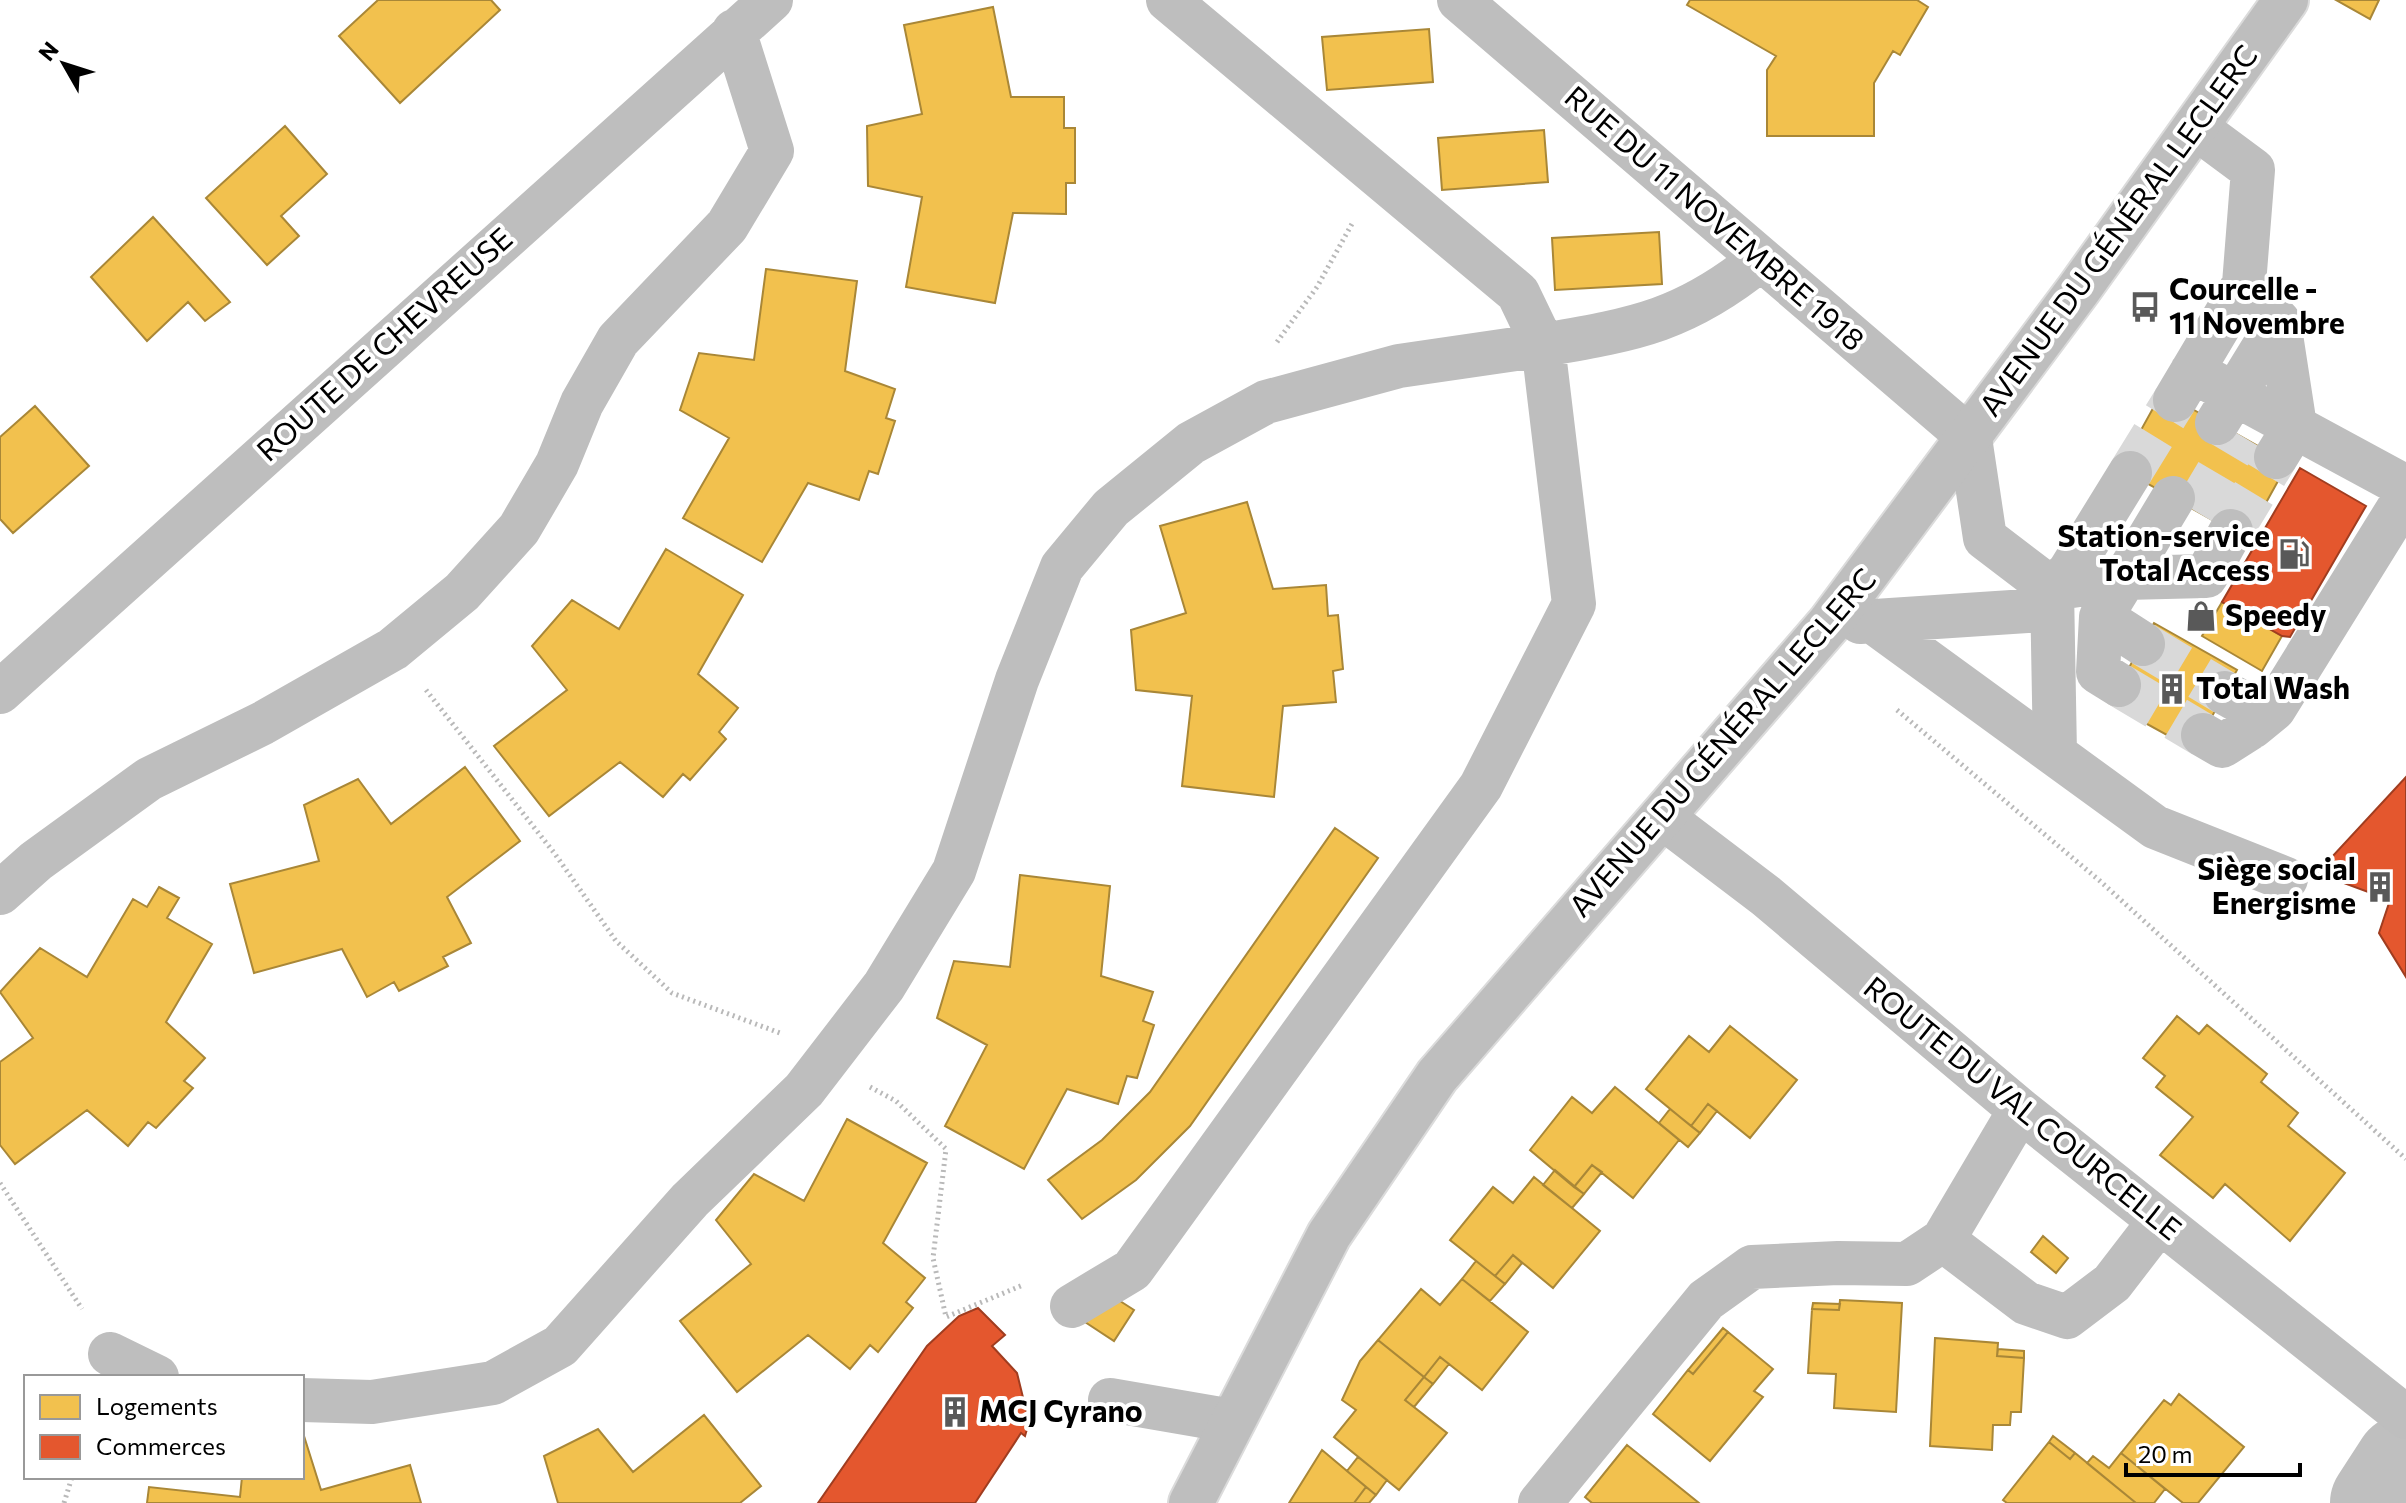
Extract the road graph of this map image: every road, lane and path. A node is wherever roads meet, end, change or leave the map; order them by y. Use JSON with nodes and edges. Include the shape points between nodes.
{"nodes":[{"id":1,"x":771,"y":0,"type":"edge"},
{"id":2,"x":1168,"y":0,"type":"edge"},
{"id":3,"x":1459,"y":0,"type":"edge"},
{"id":4,"x":2286,"y":0,"type":"edge"},
{"id":5,"x":734,"y":31,"type":"junction"},
{"id":6,"x":2195,"y":127,"type":"junction"},
{"id":7,"x":1372,"y":173,"type":"junction"},
{"id":8,"x":1761,"y":259,"type":"junction"},
{"id":9,"x":2244,"y":284,"type":"junction"},
{"id":10,"x":2279,"y":322,"type":"junction"},
{"id":11,"x":1543,"y":345,"type":"junction"},
{"id":12,"x":1273,"y":347,"type":"dead end"},
{"id":13,"x":2254,"y":424,"type":"junction"},
{"id":14,"x":1970,"y":438,"type":"junction"},
{"id":15,"x":2130,"y":473,"type":"tunnel mouth"},
{"id":16,"x":2406,"y":487,"type":"edge"},
{"id":17,"x":2406,"y":496,"type":"edge"},
{"id":18,"x":2140,"y":577,"type":"junction"},
{"id":19,"x":2052,"y":589,"type":"junction"},
{"id":20,"x":2101,"y":617,"type":"junction"},
{"id":21,"x":1850,"y":622,"type":"junction"},
{"id":22,"x":2143,"y":644,"type":"tunnel mouth"},
{"id":23,"x":393,"y":649,"type":"junction"},
{"id":24,"x":2119,"y":685,"type":"tunnel mouth"},
{"id":25,"x":0,"y":692,"type":"edge"},
{"id":26,"x":2225,"y":693,"type":"tunnel mouth"},
{"id":27,"x":1887,"y":701,"type":"dead end"},
{"id":28,"x":2252,"y":727,"type":"junction"},
{"id":29,"x":2203,"y":735,"type":"tunnel mouth"},
{"id":30,"x":2055,"y":754,"type":"junction"},
{"id":31,"x":1662,"y":817,"type":"junction"},
{"id":32,"x":2286,"y":879,"type":"dead end"},
{"id":33,"x":0,"y":893,"type":"edge"},
{"id":34,"x":826,"y":1062,"type":"junction"},
{"id":35,"x":2020,"y":1110,"type":"junction"},
{"id":36,"x":2406,"y":1159,"type":"edge"},
{"id":37,"x":0,"y":1183,"type":"edge"},
{"id":38,"x":2159,"y":1222,"type":"junction"},
{"id":39,"x":1943,"y":1240,"type":"junction"},
{"id":40,"x":1072,"y":1306,"type":"joint"},
{"id":41,"x":110,"y":1354,"type":"joint"},
{"id":42,"x":153,"y":1375,"type":"edge"},
{"id":43,"x":304,"y":1400,"type":"edge"},
{"id":44,"x":1110,"y":1400,"type":"dead end"},
{"id":45,"x":2395,"y":1409,"type":"edge"},
{"id":46,"x":1232,"y":1421,"type":"junction"},
{"id":47,"x":71,"y":1479,"type":"edge"},
{"id":48,"x":64,"y":1503,"type":"edge"},
{"id":49,"x":1191,"y":1503,"type":"edge"},
{"id":50,"x":1540,"y":1503,"type":"edge"}],
"edges":[{"from":1,"to":5,"type":"street","name":"ROUTE DE CHEVREUSE"},
{"from":2,"to":7,"type":"street"},
{"from":3,"to":8,"type":"street","name":"RUE DU 11 NOVEMBRE 1918"},
{"from":4,"to":6,"type":"street","name":"AVENUE DU GÉNÉRAL LECLERC"},
{"from":5,"to":23,"type":"street","via":[[772,151],[727,226],[618,340],[519,529],[462,592]]},
{"from":5,"to":25,"type":"street","name":"ROUTE DE CHEVREUSE"},
{"from":6,"to":9,"type":"street","via":[[2253,170]]},
{"from":6,"to":14,"type":"street","name":"AVENUE DU GÉNÉRAL LECLERC"},
{"from":7,"to":11,"type":"street","via":[[1518,293]]},
{"from":7,"to":12,"type":"path","via":[[1350,231]]},
{"from":8,"to":11,"type":"street","via":[[1719,293],[1672,316]]},
{"from":8,"to":14,"type":"street","name":"RUE DU 11 NOVEMBRE 1918"},
{"from":9,"to":10,"type":"street"},
{"from":9,"to":13,"type":"street","via":[[2183,385]]},
{"from":10,"to":13,"type":"street"},
{"from":10,"to":13,"type":"street"},
{"from":11,"to":34,"type":"street","via":[[1399,366],[1266,402],[1191,443],[1111,508],[1062,567],[1017,680],[954,871],[884,986]]},
{"from":11,"to":40,"type":"street","via":[[1574,604],[1481,786],[1132,1270]]},
{"from":13,"to":16,"type":"street"},
{"from":14,"to":19,"type":"street","via":[[1985,538]]},
{"from":14,"to":21,"type":"street","name":"AVENUE DU GÉNÉRAL LECLERC"},
{"from":15,"to":19,"type":"street","via":[[2069,572]]},
{"from":17,"to":28,"type":"street","via":[[2274,709]]},
{"from":18,"to":18,"type":"street","via":[[2200,513],[2206,576]]},
{"from":18,"to":19,"type":"street"},
{"from":18,"to":20,"type":"street"},
{"from":19,"to":21,"type":"street","via":[[2027,611]]},
{"from":19,"to":30,"type":"street"},
{"from":20,"to":22,"type":"street"},
{"from":20,"to":24,"type":"street","via":[[2098,672]]},
{"from":21,"to":30,"type":"street"},
{"from":21,"to":31,"type":"street","name":"AVENUE DU GÉNÉRAL LECLERC"},
{"from":23,"to":33,"type":"street","via":[[263,723],[149,779]]},
{"from":23,"to":34,"type":"path","via":[[555,854],[616,941],[672,993],[801,1040]]},
{"from":26,"to":28,"type":"street","via":[[2243,703]]},
{"from":27,"to":36,"type":"path","via":[[2100,881]]},
{"from":28,"to":29,"type":"street","via":[[2222,746]]},
{"from":30,"to":32,"type":"street","via":[[2155,827]]},
{"from":31,"to":35,"type":"street","name":"ROUTE DU VAL COURCELLE","via":[[1766,896]]},
{"from":31,"to":46,"type":"street","name":"AVENUE DU GÉNÉRAL LECLERC","via":[[1437,1076],[1329,1235]]},
{"from":34,"to":40,"type":"path","via":[[896,1101],[946,1149],[933,1258],[946,1317],[1021,1284]]},
{"from":34,"to":43,"type":"street","via":[[690,1200],[560,1346],[493,1383],[372,1402]]},
{"from":35,"to":38,"type":"street","name":"ROUTE DU VAL COURCELLE"},
{"from":35,"to":39,"type":"street"},
{"from":37,"to":41,"type":"path"},
{"from":38,"to":39,"type":"street","via":[[2112,1283],[2067,1317],[2026,1303]]},
{"from":38,"to":45,"type":"street","name":"ROUTE DU VAL COURCELLE"},
{"from":39,"to":50,"type":"street","via":[[1907,1264],[1752,1267],[1706,1300]]},
{"from":41,"to":42,"type":"street"},
{"from":44,"to":46,"type":"street"},
{"from":46,"to":49,"type":"street","name":"AVENUE DU GÉNÉRAL LECLERC"},
{"from":47,"to":48,"type":"path"}]}
